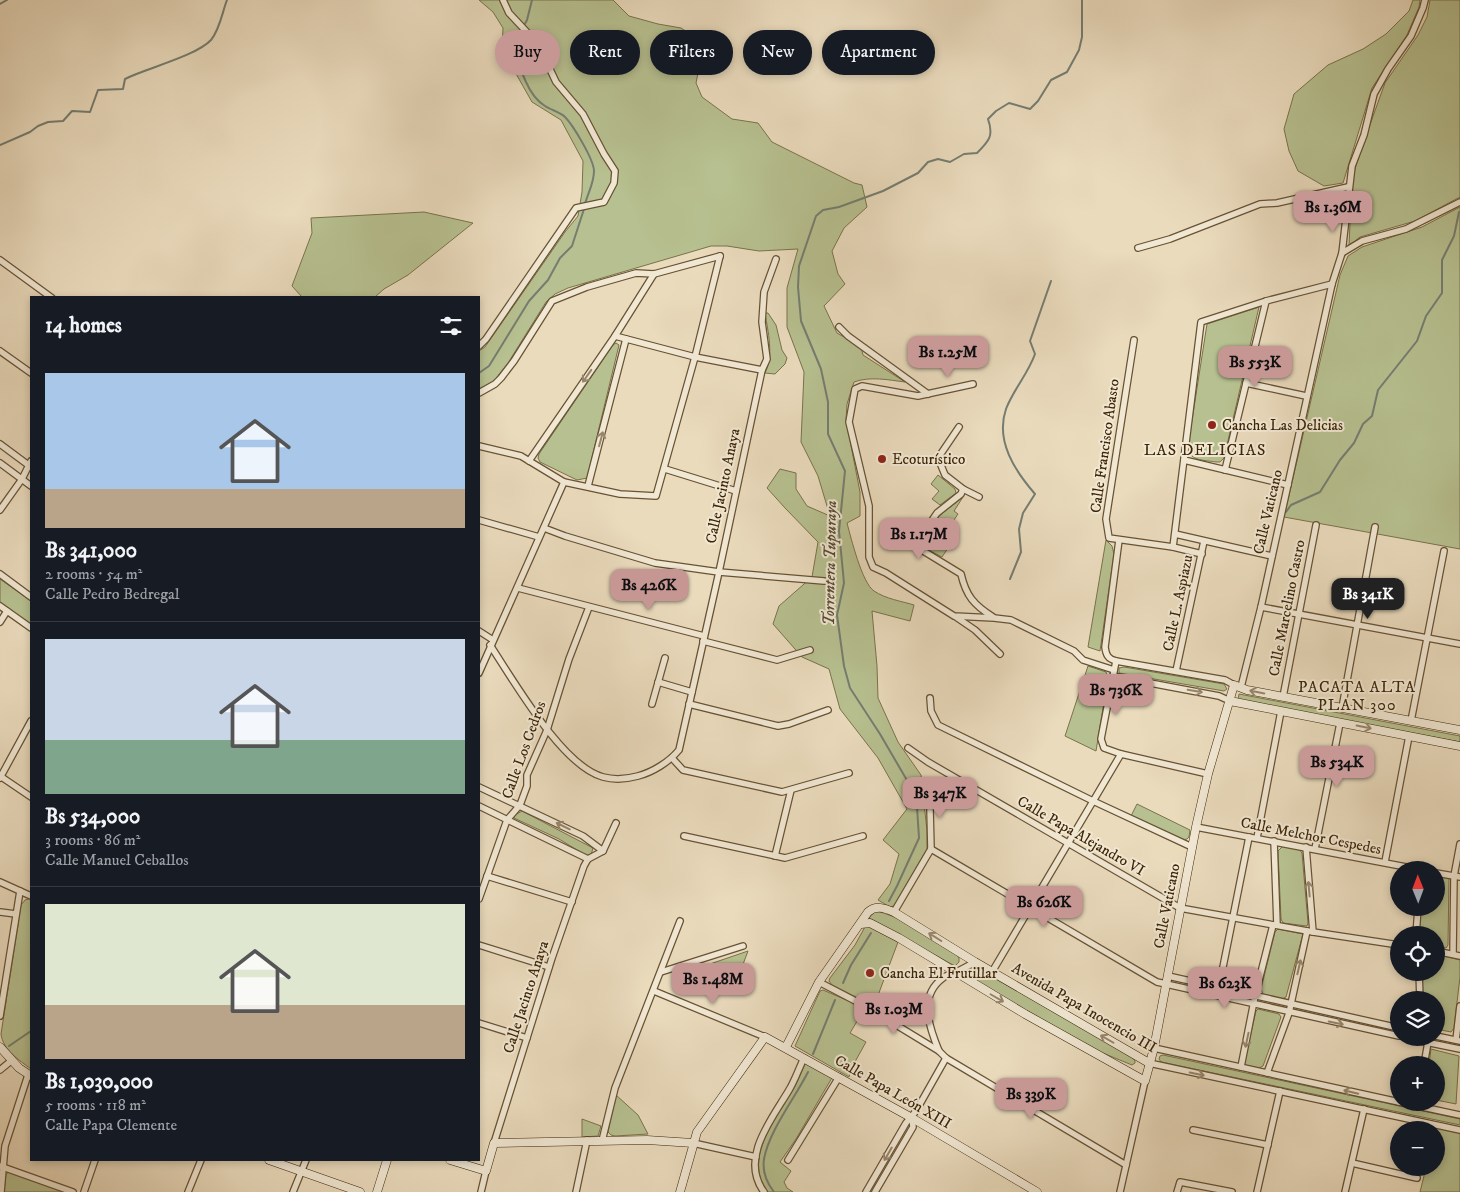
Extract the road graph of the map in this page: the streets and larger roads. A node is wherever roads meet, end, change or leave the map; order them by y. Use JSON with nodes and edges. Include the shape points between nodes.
{"nodes":[{"id":1,"x":503,"y":0,"type":"edge"},
{"id":2,"x":1424,"y":0,"type":"edge"},
{"id":3,"x":1348,"y":187,"type":"junction"},
{"id":4,"x":1460,"y":202,"type":"edge"},
{"id":5,"x":1138,"y":248,"type":"dead end"},
{"id":6,"x":1342,"y":253,"type":"junction"},
{"id":7,"x":776,"y":259,"type":"dead end"},
{"id":8,"x":0,"y":260,"type":"edge"},
{"id":9,"x":654,"y":274,"type":"junction"},
{"id":10,"x":1332,"y":284,"type":"junction"},
{"id":11,"x":49,"y":296,"type":"edge"},
{"id":12,"x":1266,"y":300,"type":"junction"},
{"id":13,"x":839,"y":327,"type":"dead end"},
{"id":14,"x":615,"y":336,"type":"junction"},
{"id":15,"x":626,"y":340,"type":"junction"},
{"id":16,"x":1134,"y":340,"type":"dead end"},
{"id":17,"x":480,"y":345,"type":"edge"},
{"id":18,"x":0,"y":351,"type":"edge"},
{"id":19,"x":695,"y":357,"type":"junction"},
{"id":20,"x":762,"y":370,"type":"junction"},
{"id":21,"x":30,"y":372,"type":"edge"},
{"id":22,"x":1246,"y":383,"type":"junction"},
{"id":23,"x":973,"y":384,"type":"dead end"},
{"id":24,"x":480,"y":392,"type":"edge"},
{"id":25,"x":928,"y":394,"type":"junction"},
{"id":26,"x":1306,"y":396,"type":"junction"},
{"id":27,"x":958,"y":427,"type":"dead end"},
{"id":28,"x":0,"y":444,"type":"edge"},
{"id":29,"x":480,"y":446,"type":"edge"},
{"id":30,"x":1184,"y":460,"type":"junction"},
{"id":31,"x":529,"y":461,"type":"junction"},
{"id":32,"x":0,"y":463,"type":"edge"},
{"id":33,"x":30,"y":464,"type":"edge"},
{"id":34,"x":665,"y":469,"type":"junction"},
{"id":35,"x":1224,"y":470,"type":"junction"},
{"id":36,"x":22,"y":479,"type":"junction"},
{"id":37,"x":564,"y":482,"type":"junction"},
{"id":38,"x":30,"y":485,"type":"edge"},
{"id":39,"x":1288,"y":485,"type":"junction"},
{"id":40,"x":588,"y":486,"type":"junction"},
{"id":41,"x":964,"y":489,"type":"junction"},
{"id":42,"x":736,"y":491,"type":"junction"},
{"id":43,"x":979,"y":497,"type":"dead end"},
{"id":44,"x":0,"y":510,"type":"edge"},
{"id":45,"x":480,"y":520,"type":"edge"},
{"id":46,"x":1316,"y":525,"type":"dead end"},
{"id":47,"x":1375,"y":527,"type":"dead end"},
{"id":48,"x":544,"y":528,"type":"junction"},
{"id":49,"x":1175,"y":534,"type":"junction"},
{"id":50,"x":539,"y":537,"type":"junction"},
{"id":51,"x":1119,"y":540,"type":"junction"},
{"id":52,"x":1204,"y":541,"type":"junction"},
{"id":53,"x":1173,"y":547,"type":"junction"},
{"id":54,"x":1444,"y":551,"type":"dead end"},
{"id":55,"x":1202,"y":554,"type":"junction"},
{"id":56,"x":1272,"y":556,"type":"junction"},
{"id":57,"x":720,"y":572,"type":"junction"},
{"id":58,"x":0,"y":574,"type":"edge"},
{"id":59,"x":824,"y":581,"type":"dead end"},
{"id":60,"x":518,"y":588,"type":"junction"},
{"id":61,"x":30,"y":596,"type":"edge"},
{"id":62,"x":0,"y":606,"type":"edge"},
{"id":63,"x":589,"y":607,"type":"junction"},
{"id":64,"x":1261,"y":607,"type":"junction"},
{"id":65,"x":7,"y":611,"type":"junction"},
{"id":66,"x":1299,"y":614,"type":"junction"},
{"id":67,"x":954,"y":616,"type":"junction"},
{"id":68,"x":994,"y":618,"type":"junction"},
{"id":69,"x":0,"y":622,"type":"edge"},
{"id":70,"x":1356,"y":624,"type":"junction"},
{"id":71,"x":30,"y":627,"type":"edge"},
{"id":72,"x":480,"y":633,"type":"edge"},
{"id":73,"x":704,"y":638,"type":"junction"},
{"id":74,"x":1427,"y":638,"type":"junction"},
{"id":75,"x":492,"y":642,"type":"junction"},
{"id":76,"x":1460,"y":644,"type":"edge"},
{"id":77,"x":810,"y":650,"type":"dead end"},
{"id":78,"x":1000,"y":654,"type":"dead end"},
{"id":79,"x":665,"y":658,"type":"dead end"},
{"id":80,"x":1116,"y":661,"type":"junction"},
{"id":81,"x":480,"y":671,"type":"edge"},
{"id":82,"x":1176,"y":671,"type":"junction"},
{"id":83,"x":1114,"y":673,"type":"junction"},
{"id":84,"x":658,"y":682,"type":"junction"},
{"id":85,"x":1238,"y":686,"type":"junction"},
{"id":86,"x":692,"y":692,"type":"junction"},
{"id":87,"x":1283,"y":697,"type":"junction"},
{"id":88,"x":930,"y":698,"type":"dead end"},
{"id":89,"x":1230,"y":701,"type":"junction"},
{"id":90,"x":652,"y":704,"type":"dead end"},
{"id":91,"x":689,"y":704,"type":"junction"},
{"id":92,"x":1342,"y":708,"type":"junction"},
{"id":93,"x":828,"y":710,"type":"dead end"},
{"id":94,"x":1281,"y":711,"type":"junction"},
{"id":95,"x":1411,"y":721,"type":"junction"},
{"id":96,"x":1340,"y":723,"type":"junction"},
{"id":97,"x":30,"y":724,"type":"edge"},
{"id":98,"x":548,"y":730,"type":"junction"},
{"id":99,"x":1460,"y":730,"type":"edge"},
{"id":100,"x":1409,"y":736,"type":"junction"},
{"id":101,"x":1460,"y":746,"type":"edge"},
{"id":102,"x":908,"y":748,"type":"dead end"},
{"id":103,"x":1121,"y":754,"type":"junction"},
{"id":104,"x":672,"y":758,"type":"junction"},
{"id":105,"x":849,"y":773,"type":"dead end"},
{"id":106,"x":1208,"y":774,"type":"junction"},
{"id":107,"x":0,"y":777,"type":"edge"},
{"id":108,"x":480,"y":787,"type":"edge"},
{"id":109,"x":791,"y":790,"type":"junction"},
{"id":110,"x":926,"y":794,"type":"dead end"},
{"id":111,"x":30,"y":797,"type":"edge"},
{"id":112,"x":1093,"y":801,"type":"junction"},
{"id":113,"x":520,"y":805,"type":"junction"},
{"id":114,"x":480,"y":806,"type":"edge"},
{"id":115,"x":507,"y":820,"type":"junction"},
{"id":116,"x":616,"y":823,"type":"dead end"},
{"id":117,"x":1196,"y":827,"type":"junction"},
{"id":118,"x":684,"y":836,"type":"dead end"},
{"id":119,"x":863,"y":836,"type":"dead end"},
{"id":120,"x":1249,"y":837,"type":"junction"},
{"id":121,"x":1257,"y":838,"type":"junction"},
{"id":122,"x":1274,"y":841,"type":"junction"},
{"id":123,"x":1068,"y":843,"type":"junction"},
{"id":124,"x":1460,"y":844,"type":"edge"},
{"id":125,"x":1192,"y":847,"type":"junction"},
{"id":126,"x":1306,"y":847,"type":"junction"},
{"id":127,"x":931,"y":849,"type":"junction"},
{"id":128,"x":1315,"y":849,"type":"junction"},
{"id":129,"x":603,"y":851,"type":"junction"},
{"id":130,"x":775,"y":856,"type":"junction"},
{"id":131,"x":588,"y":859,"type":"junction"},
{"id":132,"x":1385,"y":862,"type":"junction"},
{"id":133,"x":1390,"y":863,"type":"edge"},
{"id":134,"x":487,"y":876,"type":"junction"},
{"id":135,"x":1457,"y":876,"type":"edge"},
{"id":136,"x":0,"y":882,"type":"edge"},
{"id":137,"x":20,"y":891,"type":"junction"},
{"id":138,"x":30,"y":896,"type":"edge"},
{"id":139,"x":480,"y":896,"type":"edge"},
{"id":140,"x":572,"y":902,"type":"junction"},
{"id":141,"x":1030,"y":908,"type":"junction"},
{"id":142,"x":1180,"y":908,"type":"junction"},
{"id":143,"x":0,"y":912,"type":"edge"},
{"id":144,"x":894,"y":912,"type":"junction"},
{"id":145,"x":16,"y":914,"type":"junction"},
{"id":146,"x":1232,"y":917,"type":"junction"},
{"id":147,"x":680,"y":921,"type":"dead end"},
{"id":148,"x":861,"y":924,"type":"junction"},
{"id":149,"x":1275,"y":925,"type":"junction"},
{"id":150,"x":1310,"y":931,"type":"junction"},
{"id":151,"x":1390,"y":944,"type":"edge"},
{"id":152,"x":480,"y":946,"type":"edge"},
{"id":153,"x":743,"y":946,"type":"dead end"},
{"id":154,"x":1445,"y":953,"type":"edge"},
{"id":155,"x":1453,"y":954,"type":"junction"},
{"id":156,"x":1460,"y":956,"type":"edge"},
{"id":157,"x":975,"y":962,"type":"junction"},
{"id":158,"x":549,"y":967,"type":"junction"},
{"id":159,"x":661,"y":972,"type":"junction"},
{"id":160,"x":992,"y":972,"type":"junction"},
{"id":161,"x":955,"y":973,"type":"junction"},
{"id":162,"x":1168,"y":976,"type":"junction"},
{"id":163,"x":3,"y":977,"type":"edge"},
{"id":164,"x":820,"y":982,"type":"junction"},
{"id":165,"x":1166,"y":985,"type":"junction"},
{"id":166,"x":1219,"y":988,"type":"junction"},
{"id":167,"x":654,"y":991,"type":"junction"},
{"id":168,"x":1255,"y":996,"type":"junction"},
{"id":169,"x":1291,"y":1004,"type":"junction"},
{"id":170,"x":1254,"y":1005,"type":"junction"},
{"id":171,"x":1460,"y":1006,"type":"edge"},
{"id":172,"x":1289,"y":1013,"type":"junction"},
{"id":173,"x":0,"y":1016,"type":"edge"},
{"id":174,"x":480,"y":1023,"type":"edge"},
{"id":175,"x":1390,"y":1026,"type":"edge"},
{"id":176,"x":1390,"y":1034,"type":"edge"},
{"id":177,"x":765,"y":1036,"type":"junction"},
{"id":178,"x":527,"y":1038,"type":"junction"},
{"id":179,"x":1445,"y":1038,"type":"edge"},
{"id":180,"x":1458,"y":1041,"type":"edge"},
{"id":181,"x":1445,"y":1046,"type":"edge"},
{"id":182,"x":0,"y":1047,"type":"edge"},
{"id":183,"x":786,"y":1047,"type":"junction"},
{"id":184,"x":1154,"y":1048,"type":"junction"},
{"id":185,"x":1460,"y":1049,"type":"edge"},
{"id":186,"x":939,"y":1051,"type":"junction"},
{"id":187,"x":804,"y":1058,"type":"junction"},
{"id":188,"x":946,"y":1058,"type":"junction"},
{"id":189,"x":11,"y":1061,"type":"junction"},
{"id":190,"x":1149,"y":1064,"type":"junction"},
{"id":191,"x":1241,"y":1067,"type":"junction"},
{"id":192,"x":0,"y":1070,"type":"edge"},
{"id":193,"x":1267,"y":1073,"type":"junction"},
{"id":194,"x":30,"y":1075,"type":"edge"},
{"id":195,"x":839,"y":1077,"type":"junction"},
{"id":196,"x":1145,"y":1081,"type":"junction"},
{"id":197,"x":1280,"y":1091,"type":"junction"},
{"id":198,"x":1390,"y":1100,"type":"edge"},
{"id":199,"x":1364,"y":1109,"type":"junction"},
{"id":200,"x":1443,"y":1111,"type":"edge"},
{"id":201,"x":1460,"y":1115,"type":"edge"},
{"id":202,"x":912,"y":1118,"type":"junction"},
{"id":203,"x":1193,"y":1130,"type":"dead end"},
{"id":204,"x":1460,"y":1130,"type":"edge"},
{"id":205,"x":587,"y":1140,"type":"junction"},
{"id":206,"x":602,"y":1141,"type":"junction"},
{"id":207,"x":494,"y":1143,"type":"junction"},
{"id":208,"x":693,"y":1143,"type":"junction"},
{"id":209,"x":1268,"y":1145,"type":"junction"},
{"id":210,"x":756,"y":1157,"type":"junction"},
{"id":211,"x":788,"y":1160,"type":"dead end"},
{"id":212,"x":95,"y":1161,"type":"edge"},
{"id":213,"x":200,"y":1161,"type":"edge"},
{"id":214,"x":272,"y":1161,"type":"edge"},
{"id":215,"x":306,"y":1161,"type":"edge"},
{"id":216,"x":387,"y":1161,"type":"edge"},
{"id":217,"x":453,"y":1161,"type":"edge"},
{"id":218,"x":1352,"y":1163,"type":"junction"},
{"id":219,"x":1126,"y":1165,"type":"junction"},
{"id":220,"x":1,"y":1166,"type":"edge"},
{"id":221,"x":302,"y":1171,"type":"junction"},
{"id":222,"x":486,"y":1171,"type":"junction"},
{"id":223,"x":1417,"y":1178,"type":"dead end"},
{"id":224,"x":1,"y":1192,"type":"edge"},
{"id":225,"x":73,"y":1192,"type":"edge"},
{"id":226,"x":84,"y":1192,"type":"edge"},
{"id":227,"x":188,"y":1192,"type":"edge"},
{"id":228,"x":293,"y":1192,"type":"edge"},
{"id":229,"x":360,"y":1192,"type":"edge"},
{"id":230,"x":377,"y":1192,"type":"edge"},
{"id":231,"x":481,"y":1192,"type":"edge"},
{"id":232,"x":576,"y":1192,"type":"edge"},
{"id":233,"x":680,"y":1192,"type":"edge"},
{"id":234,"x":764,"y":1192,"type":"edge"},
{"id":235,"x":866,"y":1192,"type":"edge"},
{"id":236,"x":875,"y":1192,"type":"edge"},
{"id":237,"x":1037,"y":1192,"type":"edge"},
{"id":238,"x":1120,"y":1192,"type":"edge"},
{"id":239,"x":1177,"y":1192,"type":"edge"},
{"id":240,"x":1232,"y":1192,"type":"edge"},
{"id":241,"x":1257,"y":1192,"type":"edge"},
{"id":242,"x":1345,"y":1192,"type":"edge"}],
"edges":[{"from":1,"to":17,"type":"street","via":[[509,14],[538,44],[556,82],[583,114],[615,171],[614,183],[604,202],[576,208]]},
{"from":2,"to":3,"type":"street","name":"Calle Vaticano","via":[[1424,8],[1411,36],[1374,94]]},
{"from":3,"to":5,"type":"street","via":[[1260,204]]},
{"from":3,"to":6,"type":"street","name":"Calle Vaticano"},
{"from":4,"to":6,"type":"street","via":[[1406,229],[1362,241]]},
{"from":6,"to":10,"type":"street","name":"Calle Vaticano"},
{"from":7,"to":20,"type":"street","name":"Calle Jacinto Anaya","via":[[764,292],[762,322],[767,359]]},
{"from":8,"to":11,"type":"street"},
{"from":9,"to":14,"type":"street"},
{"from":9,"to":19,"type":"street","via":[[720,256]]},
{"from":9,"to":24,"type":"street","via":[[636,273],[552,301],[501,378]]},
{"from":10,"to":12,"type":"street"},
{"from":10,"to":26,"type":"street","name":"Calle Vaticano"},
{"from":12,"to":22,"type":"street"},
{"from":12,"to":30,"type":"street","via":[[1201,322]]},
{"from":13,"to":25,"type":"street"},
{"from":14,"to":15,"type":"street"},
{"from":14,"to":31,"type":"street","one_way":true},
{"from":15,"to":19,"type":"street"},
{"from":40,"to":15,"type":"street","one_way":true},
{"from":16,"to":51,"type":"street","name":"Calle Francisco Abasto","via":[[1106,519],[1109,538]]},
{"from":18,"to":21,"type":"street"},
{"from":19,"to":20,"type":"street"},
{"from":19,"to":34,"type":"street"},
{"from":20,"to":42,"type":"street","name":"Calle Jacinto Anaya"},
{"from":22,"to":26,"type":"street"},
{"from":22,"to":35,"type":"street"},
{"from":23,"to":25,"type":"street"},
{"from":25,"to":67,"type":"street","via":[[918,396],[862,386],[855,389],[849,422],[869,506],[869,557],[873,567]]},
{"from":26,"to":39,"type":"street","name":"Calle Vaticano"},
{"from":27,"to":41,"type":"street","via":[[938,458],[945,475]]},
{"from":28,"to":33,"type":"street"},
{"from":29,"to":31,"type":"street"},
{"from":30,"to":35,"type":"street"},
{"from":30,"to":49,"type":"street"},
{"from":31,"to":37,"type":"street"},
{"from":32,"to":36,"type":"street"},
{"from":33,"to":36,"type":"street"},
{"from":34,"to":40,"type":"street","via":[[656,496],[620,494]]},
{"from":34,"to":42,"type":"street"},
{"from":35,"to":39,"type":"street"},
{"from":36,"to":38,"type":"street"},
{"from":36,"to":44,"type":"street"},
{"from":37,"to":40,"type":"street"},
{"from":37,"to":48,"type":"street"},
{"from":39,"to":56,"type":"street","name":"Calle Vaticano"},
{"from":41,"to":43,"type":"street"},
{"from":41,"to":68,"type":"street","via":[[937,513],[916,542],[920,549],[961,574],[965,589],[978,608]]},
{"from":42,"to":57,"type":"street","name":"Calle Jacinto Anaya"},
{"from":45,"to":50,"type":"street"},
{"from":46,"to":66,"type":"street","name":"Calle Marcelino Castro"},
{"from":47,"to":70,"type":"street"},
{"from":48,"to":50,"type":"street"},
{"from":48,"to":57,"type":"street","via":[[655,563]]},
{"from":49,"to":52,"type":"street"},
{"from":49,"to":53,"type":"street"},
{"from":50,"to":60,"type":"street"},
{"from":51,"to":53,"type":"street"},
{"from":51,"to":80,"type":"street","via":[[1105,646],[1106,655]]},
{"from":52,"to":55,"type":"street","name":"Calle L. Aspiazu"},
{"from":52,"to":56,"type":"street"},
{"from":53,"to":55,"type":"street"},
{"from":54,"to":74,"type":"street"},
{"from":55,"to":82,"type":"street","name":"Calle L. Aspiazu"},
{"from":56,"to":64,"type":"street","name":"Calle Vaticano"},
{"from":57,"to":59,"type":"street"},
{"from":57,"to":73,"type":"street","name":"Calle Jacinto Anaya"},
{"from":58,"to":61,"type":"street"},
{"from":60,"to":63,"type":"street"},
{"from":60,"to":75,"type":"street"},
{"from":62,"to":65,"type":"street"},
{"from":63,"to":73,"type":"street"},
{"from":63,"to":98,"type":"street","name":"Calle Los Cedros","via":[[569,659]]},
{"from":64,"to":66,"type":"street"},
{"from":64,"to":85,"type":"street","name":"Calle Vaticano"},
{"from":65,"to":69,"type":"street"},
{"from":65,"to":71,"type":"street"},
{"from":66,"to":70,"type":"street"},
{"from":66,"to":87,"type":"street","name":"Calle Marcelino Castro"},
{"from":67,"to":68,"type":"street"},
{"from":67,"to":78,"type":"street","via":[[975,630]]},
{"from":68,"to":83,"type":"street","via":[[1011,620],[1027,627],[1084,660]]},
{"from":70,"to":74,"type":"street"},
{"from":70,"to":92,"type":"street"},
{"from":72,"to":75,"type":"street"},
{"from":73,"to":77,"type":"street","via":[[777,660]]},
{"from":73,"to":86,"type":"street","name":"Calle Jacinto Anaya"},
{"from":74,"to":76,"type":"street"},
{"from":74,"to":95,"type":"street"},
{"from":75,"to":81,"type":"street"},
{"from":75,"to":98,"type":"street"},
{"from":79,"to":84,"type":"street"},
{"from":80,"to":82,"type":"street"},
{"from":80,"to":83,"type":"street"},
{"from":82,"to":85,"type":"street","via":[[1225,680]]},
{"from":83,"to":89,"type":"street","one_way":true},
{"from":83,"to":103,"type":"street","via":[[1100,741],[1107,750]]},
{"from":84,"to":86,"type":"street"},
{"from":84,"to":90,"type":"street"},
{"from":87,"to":85,"type":"street","one_way":true},
{"from":85,"to":89,"type":"street","name":"Calle Vaticano"},
{"from":86,"to":91,"type":"street","name":"Calle Jacinto Anaya"},
{"from":87,"to":92,"type":"street"},
{"from":88,"to":112,"type":"street","via":[[938,725]]},
{"from":89,"to":94,"type":"street"},
{"from":89,"to":106,"type":"street","name":"Calle Vaticano"},
{"from":91,"to":93,"type":"street","via":[[778,726]]},
{"from":91,"to":104,"type":"street","name":"Calle Jacinto Anaya","via":[[679,750]]},
{"from":92,"to":95,"type":"street"},
{"from":94,"to":96,"type":"street"},
{"from":94,"to":121,"type":"street"},
{"from":95,"to":99,"type":"street"},
{"from":96,"to":100,"type":"street","one_way":true},
{"from":96,"to":128,"type":"street"},
{"from":97,"to":107,"type":"street"},
{"from":98,"to":104,"type":"street","via":[[576,761],[602,776],[641,775]]},
{"from":98,"to":113,"type":"street","name":"Calle Los Cedros","via":[[527,775]]},
{"from":100,"to":101,"type":"street"},
{"from":100,"to":132,"type":"street"},
{"from":102,"to":123,"type":"street","name":"Calle Papa Alejandro VI"},
{"from":103,"to":106,"type":"street"},
{"from":103,"to":112,"type":"street"},
{"from":104,"to":109,"type":"street","via":[[683,770],[782,792]]},
{"from":105,"to":109,"type":"street"},
{"from":106,"to":117,"type":"street","name":"Calle Vaticano"},
{"from":107,"to":111,"type":"street"},
{"from":108,"to":113,"type":"street"},
{"from":109,"to":130,"type":"street"},
{"from":110,"to":127,"type":"street","via":[[930,808]]},
{"from":112,"to":123,"type":"street"},
{"from":112,"to":125,"type":"street"},
{"from":113,"to":115,"type":"street","name":"Calle Los Cedros"},
{"from":129,"to":113,"type":"street","one_way":true,"via":[[583,836]]},
{"from":114,"to":115,"type":"street"},
{"from":115,"to":131,"type":"street"},
{"from":115,"to":134,"type":"street","name":"Calle Los Cedros"},
{"from":116,"to":129,"type":"street"},
{"from":117,"to":120,"type":"street","name":"Calle Melchor Cespedes"},
{"from":117,"to":125,"type":"street","name":"Calle Vaticano"},
{"from":118,"to":130,"type":"street"},
{"from":119,"to":130,"type":"street","via":[[785,858]]},
{"from":120,"to":121,"type":"street","name":"Calle Melchor Cespedes"},
{"from":120,"to":146,"type":"street"},
{"from":121,"to":122,"type":"street","name":"Calle Melchor Cespedes"},
{"from":122,"to":126,"type":"street","name":"Calle Melchor Cespedes"},
{"from":122,"to":149,"type":"street"},
{"from":123,"to":141,"type":"street"},
{"from":123,"to":142,"type":"street","name":"Calle Papa Alejandro VI"},
{"from":124,"to":135,"type":"street"},
{"from":125,"to":142,"type":"street","name":"Calle Vaticano"},
{"from":126,"to":128,"type":"street","name":"Calle Melchor Cespedes"},
{"from":150,"to":126,"type":"street","one_way":true},
{"from":127,"to":141,"type":"street"},
{"from":127,"to":144,"type":"street"},
{"from":128,"to":132,"type":"street","name":"Calle Melchor Cespedes"},
{"from":129,"to":131,"type":"street"},
{"from":131,"to":140,"type":"street","name":"Calle Jacinto Anaya"},
{"from":132,"to":133,"type":"street","name":"Calle Melchor Cespedes"},
{"from":134,"to":139,"type":"street","name":"Calle Los Cedros"},
{"from":134,"to":140,"type":"street"},
{"from":135,"to":155,"type":"street"},
{"from":136,"to":137,"type":"street"},
{"from":137,"to":138,"type":"street"},
{"from":137,"to":145,"type":"street"},
{"from":140,"to":158,"type":"street","name":"Calle Jacinto Anaya"},
{"from":141,"to":160,"type":"street"},
{"from":141,"to":165,"type":"street"},
{"from":142,"to":146,"type":"street","name":"Calle Papa Alejandro VI"},
{"from":142,"to":162,"type":"street","name":"Calle Vaticano"},
{"from":143,"to":145,"type":"street"},
{"from":144,"to":148,"type":"street","name":"Avenida Papa Inocencio III","via":[[873,908]]},
{"from":157,"to":144,"type":"street","name":"Avenida Papa Inocencio III","one_way":true},
{"from":145,"to":163,"type":"street"},
{"from":146,"to":149,"type":"street","name":"Calle Papa Alejandro VI"},
{"from":146,"to":166,"type":"street"},
{"from":147,"to":159,"type":"street"},
{"from":148,"to":161,"type":"street","via":[[870,923]]},
{"from":148,"to":164,"type":"street"},
{"from":149,"to":150,"type":"street","name":"Calle Papa Alejandro VI"},
{"from":149,"to":168,"type":"street"},
{"from":150,"to":151,"type":"street","name":"Calle Papa Alejandro VI"},
{"from":169,"to":150,"type":"street","one_way":true},
{"from":152,"to":158,"type":"street"},
{"from":153,"to":159,"type":"street"},
{"from":154,"to":155,"type":"street"},
{"from":155,"to":156,"type":"street"},
{"from":157,"to":160,"type":"street","name":"Avenida Papa Inocencio III"},
{"from":157,"to":161,"type":"street"},
{"from":158,"to":178,"type":"street","name":"Calle Jacinto Anaya"},
{"from":159,"to":167,"type":"street"},
{"from":190,"to":160,"type":"street","name":"Avenida Papa Inocencio III","one_way":true},
{"from":161,"to":186,"type":"street","via":[[944,976],[937,984],[927,1005],[928,1019]]},
{"from":161,"to":196,"type":"street","one_way":true},
{"from":162,"to":165,"type":"street","name":"Calle Vaticano"},
{"from":162,"to":166,"type":"street"},
{"from":163,"to":173,"type":"street"},
{"from":164,"to":183,"type":"street"},
{"from":164,"to":186,"type":"street"},
{"from":165,"to":170,"type":"street"},
{"from":165,"to":184,"type":"street","name":"Calle Vaticano"},
{"from":166,"to":168,"type":"street"},
{"from":167,"to":177,"type":"street"},
{"from":167,"to":206,"type":"street","via":[[615,1088]]},
{"from":168,"to":169,"type":"street"},
{"from":168,"to":170,"type":"street"},
{"from":169,"to":172,"type":"street"},
{"from":169,"to":175,"type":"street"},
{"from":170,"to":172,"type":"street"},
{"from":170,"to":191,"type":"street","one_way":true},
{"from":171,"to":180,"type":"street"},
{"from":172,"to":176,"type":"street","one_way":true},
{"from":172,"to":193,"type":"street"},
{"from":174,"to":178,"type":"street"},
{"from":177,"to":183,"type":"street","name":"Calle Papa León XIII"},
{"from":177,"to":208,"type":"street","via":[[704,1121]]},
{"from":178,"to":207,"type":"street","name":"Calle Jacinto Anaya"},
{"from":179,"to":180,"type":"street"},
{"from":181,"to":185,"type":"street"},
{"from":182,"to":189,"type":"street"},
{"from":183,"to":187,"type":"street","name":"Calle Papa León XIII"},
{"from":184,"to":190,"type":"street","name":"Calle Vaticano"},
{"from":184,"to":191,"type":"street","name":"Avenida Papa Inocencio III"},
{"from":186,"to":188,"type":"street"},
{"from":187,"to":195,"type":"street","name":"Calle Papa León XIII"},
{"from":187,"to":210,"type":"street","via":[[759,1143]]},
{"from":188,"to":202,"type":"street"},
{"from":188,"to":219,"type":"street"},
{"from":189,"to":192,"type":"street"},
{"from":189,"to":194,"type":"street"},
{"from":190,"to":196,"type":"street","name":"Calle Vaticano"},
{"from":190,"to":197,"type":"street","name":"Avenida Papa Inocencio III","one_way":true},
{"from":191,"to":193,"type":"street","name":"Avenida Papa Inocencio III"},
{"from":198,"to":193,"type":"street","name":"Avenida Papa Inocencio III","one_way":true},
{"from":194,"to":220,"type":"street"},
{"from":195,"to":202,"type":"street","name":"Calle Papa León XIII"},
{"from":195,"to":211,"type":"street"},
{"from":196,"to":219,"type":"street","name":"Calle Vaticano"},
{"from":197,"to":199,"type":"street","name":"Avenida Papa Inocencio III"},
{"from":197,"to":209,"type":"street"},
{"from":199,"to":204,"type":"street","name":"Avenida Papa Inocencio III"},
{"from":199,"to":218,"type":"street"},
{"from":200,"to":201,"type":"street","name":"Avenida Papa Inocencio III"},
{"from":202,"to":235,"type":"street","one_way":true},
{"from":202,"to":236,"type":"street","via":[[913,1126]]},
{"from":202,"to":237,"type":"street","name":"Calle Papa León XIII"},
{"from":203,"to":209,"type":"street"},
{"from":205,"to":206,"type":"street"},
{"from":205,"to":207,"type":"street"},
{"from":205,"to":232,"type":"street"},
{"from":206,"to":208,"type":"street"},
{"from":207,"to":222,"type":"street","name":"Calle Jacinto Anaya"},
{"from":208,"to":210,"type":"street"},
{"from":208,"to":233,"type":"street"},
{"from":209,"to":241,"type":"street"},
{"from":210,"to":234,"type":"street","via":[[754,1172]]},
{"from":212,"to":226,"type":"street"},
{"from":213,"to":227,"type":"street"},
{"from":214,"to":221,"type":"street"},
{"from":215,"to":221,"type":"street"},
{"from":216,"to":230,"type":"street"},
{"from":217,"to":222,"type":"street"},
{"from":218,"to":223,"type":"street"},
{"from":218,"to":242,"type":"street"},
{"from":219,"to":238,"type":"street","name":"Calle Vaticano"},
{"from":220,"to":224,"type":"street"},
{"from":220,"to":225,"type":"street"},
{"from":221,"to":228,"type":"street"},
{"from":221,"to":229,"type":"street"},
{"from":222,"to":231,"type":"street","name":"Calle Jacinto Anaya"},
{"from":239,"to":240,"type":"street","via":[[1180,1182]]}]}
